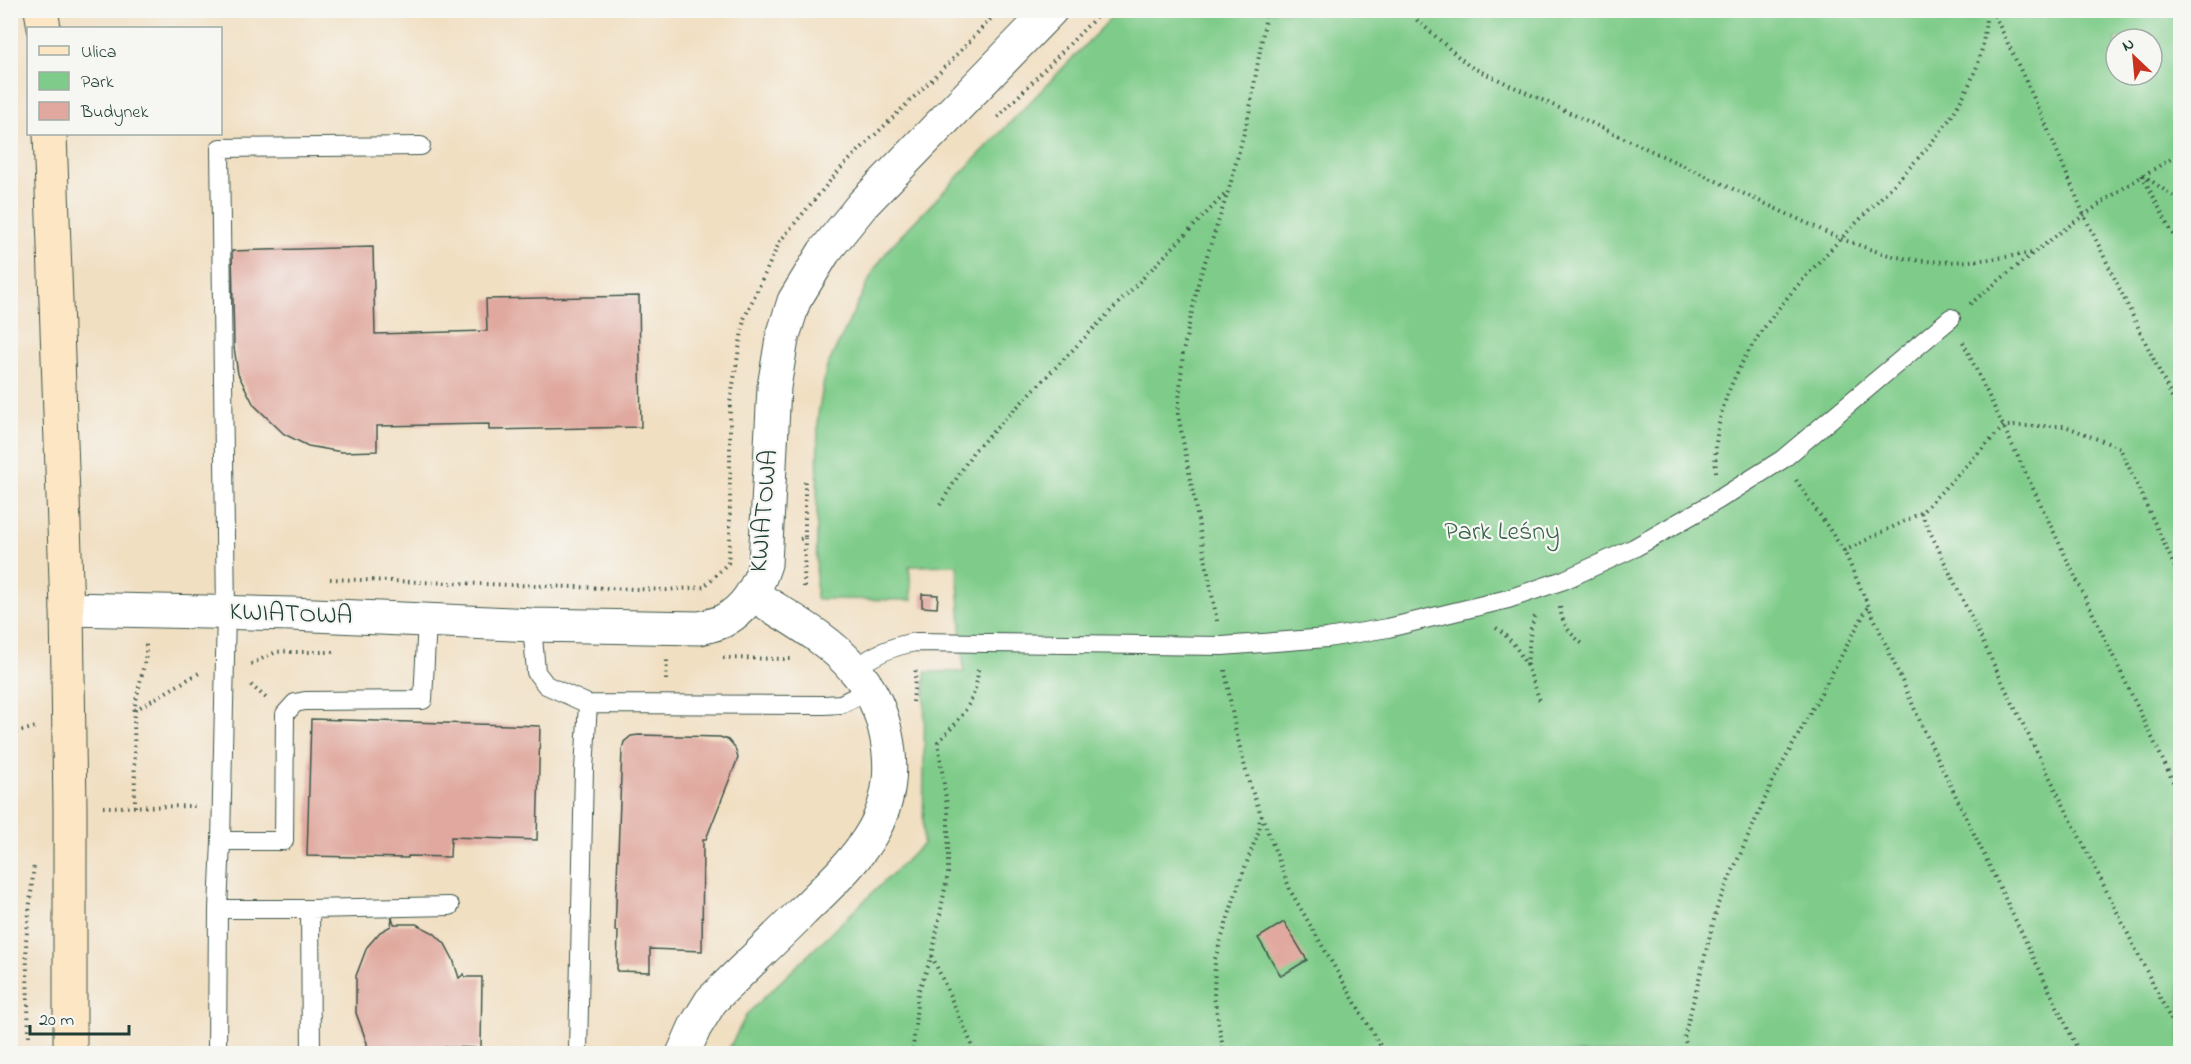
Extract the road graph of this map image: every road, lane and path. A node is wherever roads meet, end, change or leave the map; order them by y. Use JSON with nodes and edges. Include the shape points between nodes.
{"nodes":[{"id":1,"x":41,"y":10,"type":"edge"},
{"id":2,"x":999,"y":10,"type":"edge"},
{"id":3,"x":1051,"y":10,"type":"edge"},
{"id":4,"x":1102,"y":10,"type":"edge"},
{"id":5,"x":1267,"y":10,"type":"edge"},
{"id":6,"x":1410,"y":10,"type":"edge"},
{"id":7,"x":1987,"y":10,"type":"edge"},
{"id":8,"x":1992,"y":10,"type":"edge"},
{"id":9,"x":44,"y":27,"type":"edge"},
{"id":10,"x":997,"y":118,"type":"dead end"},
{"id":11,"x":50,"y":135,"type":"edge"},
{"id":12,"x":421,"y":146,"type":"dead end"},
{"id":13,"x":2181,"y":154,"type":"edge"},
{"id":14,"x":2142,"y":175,"type":"junction"},
{"id":15,"x":1229,"y":189,"type":"junction"},
{"id":16,"x":2181,"y":201,"type":"edge"},
{"id":17,"x":2084,"y":215,"type":"junction"},
{"id":18,"x":1841,"y":239,"type":"junction"},
{"id":19,"x":2181,"y":248,"type":"edge"},
{"id":20,"x":2033,"y":253,"type":"junction"},
{"id":21,"x":1952,"y":318,"type":"junction"},
{"id":22,"x":2181,"y":414,"type":"edge"},
{"id":23,"x":2004,"y":426,"type":"junction"},
{"id":24,"x":1783,"y":459,"type":"junction"},
{"id":25,"x":806,"y":469,"type":"dead end"},
{"id":26,"x":1718,"y":500,"type":"junction"},
{"id":27,"x":940,"y":505,"type":"dead end"},
{"id":28,"x":1922,"y":513,"type":"junction"},
{"id":29,"x":805,"y":538,"type":"junction"},
{"id":30,"x":767,"y":539,"type":"junction"},
{"id":31,"x":730,"y":540,"type":"junction"},
{"id":32,"x":1844,"y":551,"type":"junction"},
{"id":33,"x":2181,"y":578,"type":"edge"},
{"id":34,"x":326,"y":579,"type":"dead end"},
{"id":35,"x":1564,"y":580,"type":"junction"},
{"id":36,"x":1544,"y":587,"type":"junction"},
{"id":37,"x":805,"y":592,"type":"dead end"},
{"id":38,"x":752,"y":594,"type":"junction"},
{"id":39,"x":1869,"y":605,"type":"junction"},
{"id":40,"x":67,"y":609,"type":"junction"},
{"id":41,"x":1464,"y":611,"type":"junction"},
{"id":42,"x":145,"y":612,"type":"junction"},
{"id":43,"x":226,"y":612,"type":"junction"},
{"id":44,"x":427,"y":620,"type":"junction"},
{"id":45,"x":532,"y":625,"type":"junction"},
{"id":46,"x":979,"y":642,"type":"junction"},
{"id":47,"x":1584,"y":645,"type":"dead end"},
{"id":48,"x":1221,"y":646,"type":"junction"},
{"id":49,"x":1527,"y":666,"type":"junction"},
{"id":50,"x":862,"y":680,"type":"junction"},
{"id":51,"x":246,"y":681,"type":"dead end"},
{"id":52,"x":1540,"y":700,"type":"dead end"},
{"id":53,"x":588,"y":704,"type":"junction"},
{"id":54,"x":285,"y":714,"type":"junction"},
{"id":55,"x":2181,"y":795,"type":"edge"},
{"id":56,"x":135,"y":807,"type":"dead end"},
{"id":57,"x":1260,"y":814,"type":"junction"},
{"id":58,"x":221,"y":841,"type":"junction"},
{"id":59,"x":450,"y":906,"type":"dead end"},
{"id":60,"x":218,"y":909,"type":"junction"},
{"id":61,"x":310,"y":909,"type":"junction"},
{"id":62,"x":932,"y":956,"type":"junction"},
{"id":63,"x":2181,"y":1038,"type":"edge"},
{"id":64,"x":578,"y":1052,"type":"dead end"},
{"id":65,"x":2079,"y":1052,"type":"edge"},
{"id":66,"x":70,"y":1053,"type":"edge"},
{"id":67,"x":217,"y":1053,"type":"edge"},
{"id":68,"x":311,"y":1053,"type":"edge"},
{"id":69,"x":683,"y":1053,"type":"edge"},
{"id":70,"x":909,"y":1053,"type":"edge"},
{"id":71,"x":976,"y":1053,"type":"edge"},
{"id":72,"x":1224,"y":1053,"type":"edge"},
{"id":73,"x":1384,"y":1053,"type":"edge"},
{"id":74,"x":1690,"y":1053,"type":"edge"},
{"id":75,"x":2070,"y":1053,"type":"edge"}],
"edges":[{"from":1,"to":9,"type":"main road"},
{"from":2,"to":31,"type":"path","via":[[841,168],[780,241],[742,329],[730,403]]},
{"from":3,"to":30,"type":"street","name":"KWIATOWA","via":[[863,204],[824,252],[794,301],[782,339],[774,387]]},
{"from":4,"to":10,"type":"path"},
{"from":5,"to":15,"type":"path","via":[[1249,114]]},
{"from":6,"to":18,"type":"path","via":[[1469,66]]},
{"from":7,"to":18,"type":"path","via":[[1979,61],[1951,116],[1903,175]]},
{"from":8,"to":17,"type":"path"},
{"from":11,"to":40,"type":"main road"},
{"from":12,"to":43,"type":"lane","via":[[220,148]]},
{"from":13,"to":14,"type":"path"},
{"from":14,"to":16,"type":"path"},
{"from":14,"to":17,"type":"path"},
{"from":14,"to":19,"type":"path"},
{"from":15,"to":27,"type":"path","via":[[973,452]]},
{"from":15,"to":48,"type":"path","via":[[1197,291],[1183,352],[1178,414]]},
{"from":17,"to":20,"type":"path"},
{"from":17,"to":22,"type":"path"},
{"from":18,"to":20,"type":"path","via":[[1901,258],[1945,263]]},
{"from":18,"to":26,"type":"path","via":[[1785,300],[1746,355],[1725,403],[1714,450]]},
{"from":20,"to":21,"type":"path"},
{"from":21,"to":23,"type":"path"},
{"from":21,"to":24,"type":"lane"},
{"from":23,"to":28,"type":"path"},
{"from":23,"to":33,"type":"path","via":[[2065,426],[2120,448]]},
{"from":23,"to":55,"type":"path"},
{"from":24,"to":26,"type":"lane"},
{"from":24,"to":32,"type":"path"},
{"from":25,"to":29,"type":"path"},
{"from":26,"to":35,"type":"lane","via":[[1634,548]]},
{"from":28,"to":32,"type":"path"},
{"from":28,"to":63,"type":"path"},
{"from":29,"to":30,"type":"path"},
{"from":29,"to":37,"type":"path"},
{"from":30,"to":31,"type":"path"},
{"from":30,"to":38,"type":"street","name":"KWIATOWA","via":[[765,564]]},
{"from":31,"to":34,"type":"path","via":[[728,563],[704,587],[667,590]]},
{"from":32,"to":39,"type":"path"},
{"from":35,"to":36,"type":"lane"},
{"from":35,"to":47,"type":"path","via":[[1559,599],[1561,617]]},
{"from":36,"to":41,"type":"lane"},
{"from":36,"to":49,"type":"path","via":[[1531,628]]},
{"from":38,"to":45,"type":"street","name":"KWIATOWA","via":[[723,621],[700,628]]},
{"from":38,"to":50,"type":"street","via":[[832,647]]},
{"from":39,"to":65,"type":"path","via":[[1923,730]]},
{"from":39,"to":74,"type":"path","via":[[1772,783],[1718,904],[1684,1038]]},
{"from":40,"to":42,"type":"street","name":"KWIATOWA"},
{"from":40,"to":66,"type":"main road"},
{"from":41,"to":48,"type":"lane","via":[[1327,638]]},
{"from":41,"to":49,"type":"path","via":[[1504,634]]},
{"from":42,"to":43,"type":"street","name":"KWIATOWA"},
{"from":42,"to":56,"type":"path","via":[[146,655],[134,710]]},
{"from":43,"to":44,"type":"street","name":"KWIATOWA"},
{"from":43,"to":58,"type":"lane"},
{"from":44,"to":45,"type":"street","name":"KWIATOWA"},
{"from":44,"to":54,"type":"lane","via":[[423,700],[305,701],[295,703]]},
{"from":45,"to":53,"type":"lane","via":[[536,672],[546,685]]},
{"from":46,"to":48,"type":"lane"},
{"from":46,"to":50,"type":"lane","via":[[916,642],[888,648],[869,658]]},
{"from":46,"to":62,"type":"path","via":[[978,686],[962,719],[938,742],[948,813],[948,873]]},
{"from":48,"to":57,"type":"path","via":[[1235,728]]},
{"from":49,"to":52,"type":"path"},
{"from":50,"to":53,"type":"lane","via":[[841,704]]},
{"from":50,"to":69,"type":"street","via":[[884,726],[889,771],[882,809],[871,836],[847,868],[711,1001]]},
{"from":51,"to":54,"type":"path"},
{"from":53,"to":64,"type":"lane"},
{"from":54,"to":58,"type":"lane","via":[[284,842]]},
{"from":57,"to":72,"type":"path","via":[[1259,830],[1215,959],[1214,997]]},
{"from":57,"to":73,"type":"path","via":[[1291,892]]},
{"from":58,"to":60,"type":"lane"},
{"from":59,"to":61,"type":"lane"},
{"from":60,"to":61,"type":"lane"},
{"from":60,"to":67,"type":"lane"},
{"from":61,"to":68,"type":"lane"},
{"from":62,"to":70,"type":"path","via":[[918,992],[913,1049]]},
{"from":62,"to":71,"type":"path"},
{"from":65,"to":75,"type":"path"}]}
